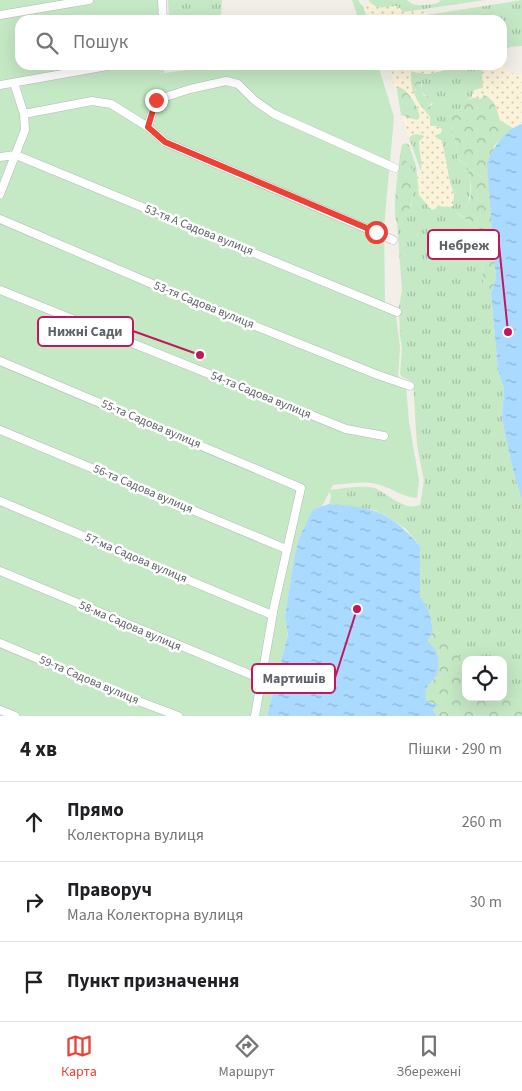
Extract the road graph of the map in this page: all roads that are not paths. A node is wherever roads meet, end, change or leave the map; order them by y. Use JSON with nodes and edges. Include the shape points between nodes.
{"nodes":[{"id":1,"x":89,"y":0,"type":"edge"},
{"id":2,"x":162,"y":0,"type":"edge"},
{"id":3,"x":0,"y":15,"type":"edge"},
{"id":4,"x":163,"y":15,"type":"edge"},
{"id":5,"x":86,"y":70,"type":"edge"},
{"id":6,"x":14,"y":83,"type":"junction"},
{"id":7,"x":0,"y":85,"type":"edge"},
{"id":8,"x":24,"y":114,"type":"junction"},
{"id":9,"x":148,"y":127,"type":"junction"},
{"id":10,"x":16,"y":155,"type":"junction"},
{"id":11,"x":0,"y":157,"type":"edge"},
{"id":12,"x":395,"y":168,"type":"dead end"},
{"id":13,"x":0,"y":194,"type":"edge"},
{"id":14,"x":0,"y":220,"type":"edge"},
{"id":15,"x":393,"y":240,"type":"dead end"},
{"id":16,"x":0,"y":290,"type":"edge"},
{"id":17,"x":397,"y":312,"type":"dead end"},
{"id":18,"x":0,"y":361,"type":"edge"},
{"id":19,"x":410,"y":386,"type":"dead end"},
{"id":20,"x":0,"y":430,"type":"edge"},
{"id":21,"x":384,"y":436,"type":"dead end"},
{"id":22,"x":0,"y":501,"type":"edge"},
{"id":23,"x":286,"y":549,"type":"junction"},
{"id":24,"x":0,"y":572,"type":"edge"},
{"id":25,"x":272,"y":615,"type":"junction"},
{"id":26,"x":0,"y":643,"type":"edge"},
{"id":27,"x":261,"y":679,"type":"junction"},
{"id":28,"x":0,"y":710,"type":"edge"},
{"id":29,"x":15,"y":716,"type":"edge"},
{"id":30,"x":178,"y":716,"type":"edge"},
{"id":31,"x":255,"y":716,"type":"edge"}],
"edges":[{"from":1,"to":3,"type":"street"},
{"from":2,"to":4,"type":"street"},
{"from":5,"to":6,"type":"street"},
{"from":6,"to":7,"type":"street"},
{"from":6,"to":8,"type":"street"},
{"from":8,"to":9,"type":"street","via":[[92,101],[112,104]]},
{"from":8,"to":10,"type":"street","via":[[25,130]]},
{"from":9,"to":12,"type":"street","via":[[156,100],[226,81],[238,84],[274,114]]},
{"from":9,"to":15,"type":"street","via":[[165,142]]},
{"from":10,"to":11,"type":"street","name":"53-тя А Садова вулиця"},
{"from":10,"to":13,"type":"street"},
{"from":10,"to":17,"type":"street","name":"53-тя А Садова вулиця"},
{"from":14,"to":19,"type":"street","name":"53-тя Садова вулиця","via":[[185,298]]},
{"from":16,"to":21,"type":"street","name":"54-та Садова вулиця","via":[[346,429]]},
{"from":18,"to":23,"type":"street","name":"55-та Садова вулиця","via":[[301,488]]},
{"from":20,"to":23,"type":"street","name":"56-та Садова вулиця"},
{"from":22,"to":25,"type":"street","name":"57-ма Садова вулиця"},
{"from":23,"to":25,"type":"street"},
{"from":24,"to":27,"type":"street","name":"58-ма Садова вулиця"},
{"from":25,"to":27,"type":"street"},
{"from":26,"to":30,"type":"street","name":"59-та Садова вулиця"},
{"from":27,"to":31,"type":"street"},
{"from":28,"to":29,"type":"street"}]}
